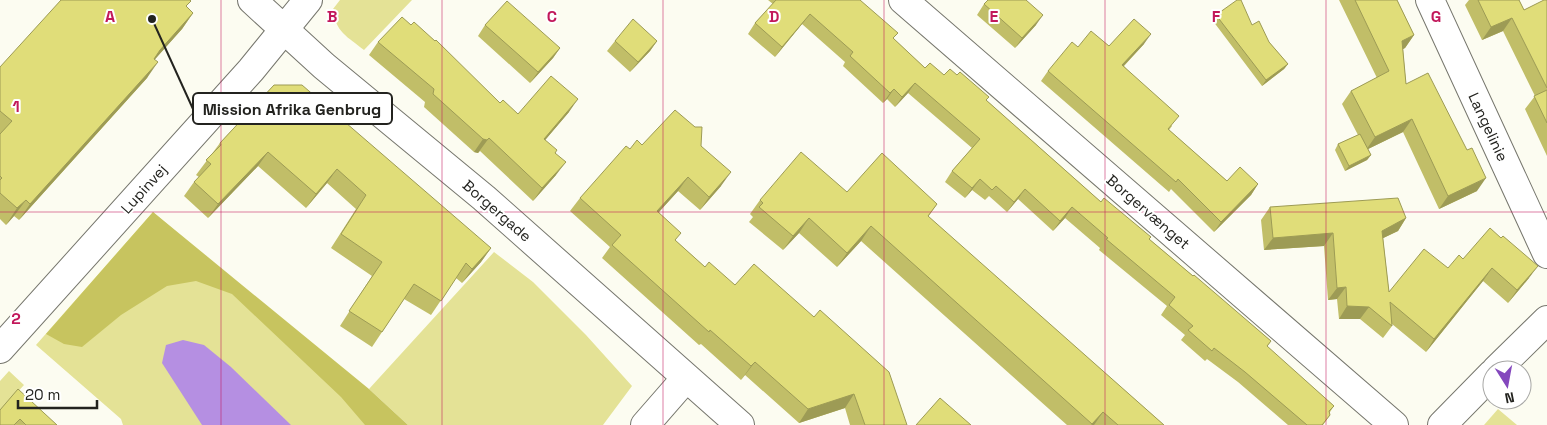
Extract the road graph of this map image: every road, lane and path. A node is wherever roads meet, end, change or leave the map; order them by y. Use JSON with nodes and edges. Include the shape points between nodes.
{"nodes":[{"id":1,"x":252,"y":0,"type":"edge"},
{"id":2,"x":308,"y":0,"type":"edge"},
{"id":3,"x":903,"y":0,"type":"edge"},
{"id":4,"x":1430,"y":0,"type":"edge"},
{"id":5,"x":284,"y":27,"type":"junction"},
{"id":6,"x":1547,"y":254,"type":"edge"},
{"id":7,"x":1547,"y":320,"type":"edge"},
{"id":8,"x":0,"y":348,"type":"edge"},
{"id":9,"x":1506,"y":360,"type":"edge"},
{"id":10,"x":686,"y":378,"type":"junction"},
{"id":11,"x":1482,"y":384,"type":"edge"},
{"id":12,"x":645,"y":425,"type":"edge"},
{"id":13,"x":740,"y":425,"type":"edge"},
{"id":14,"x":1394,"y":425,"type":"edge"},
{"id":15,"x":1442,"y":425,"type":"edge"}],
"edges":[{"from":1,"to":5,"type":"street","name":"Borgergade"},
{"from":2,"to":5,"type":"street","name":"Lupinvej"},
{"from":3,"to":14,"type":"street","name":"Borgervænget"},
{"from":4,"to":6,"type":"street","name":"Langelinie"},
{"from":5,"to":8,"type":"street","name":"Lupinvej","via":[[251,70]]},
{"from":5,"to":10,"type":"street","name":"Borgergade","via":[[324,66],[484,198]]},
{"from":7,"to":9,"type":"street"},
{"from":10,"to":12,"type":"street"},
{"from":10,"to":13,"type":"street","name":"Borgergade"},
{"from":11,"to":15,"type":"street"}]}
